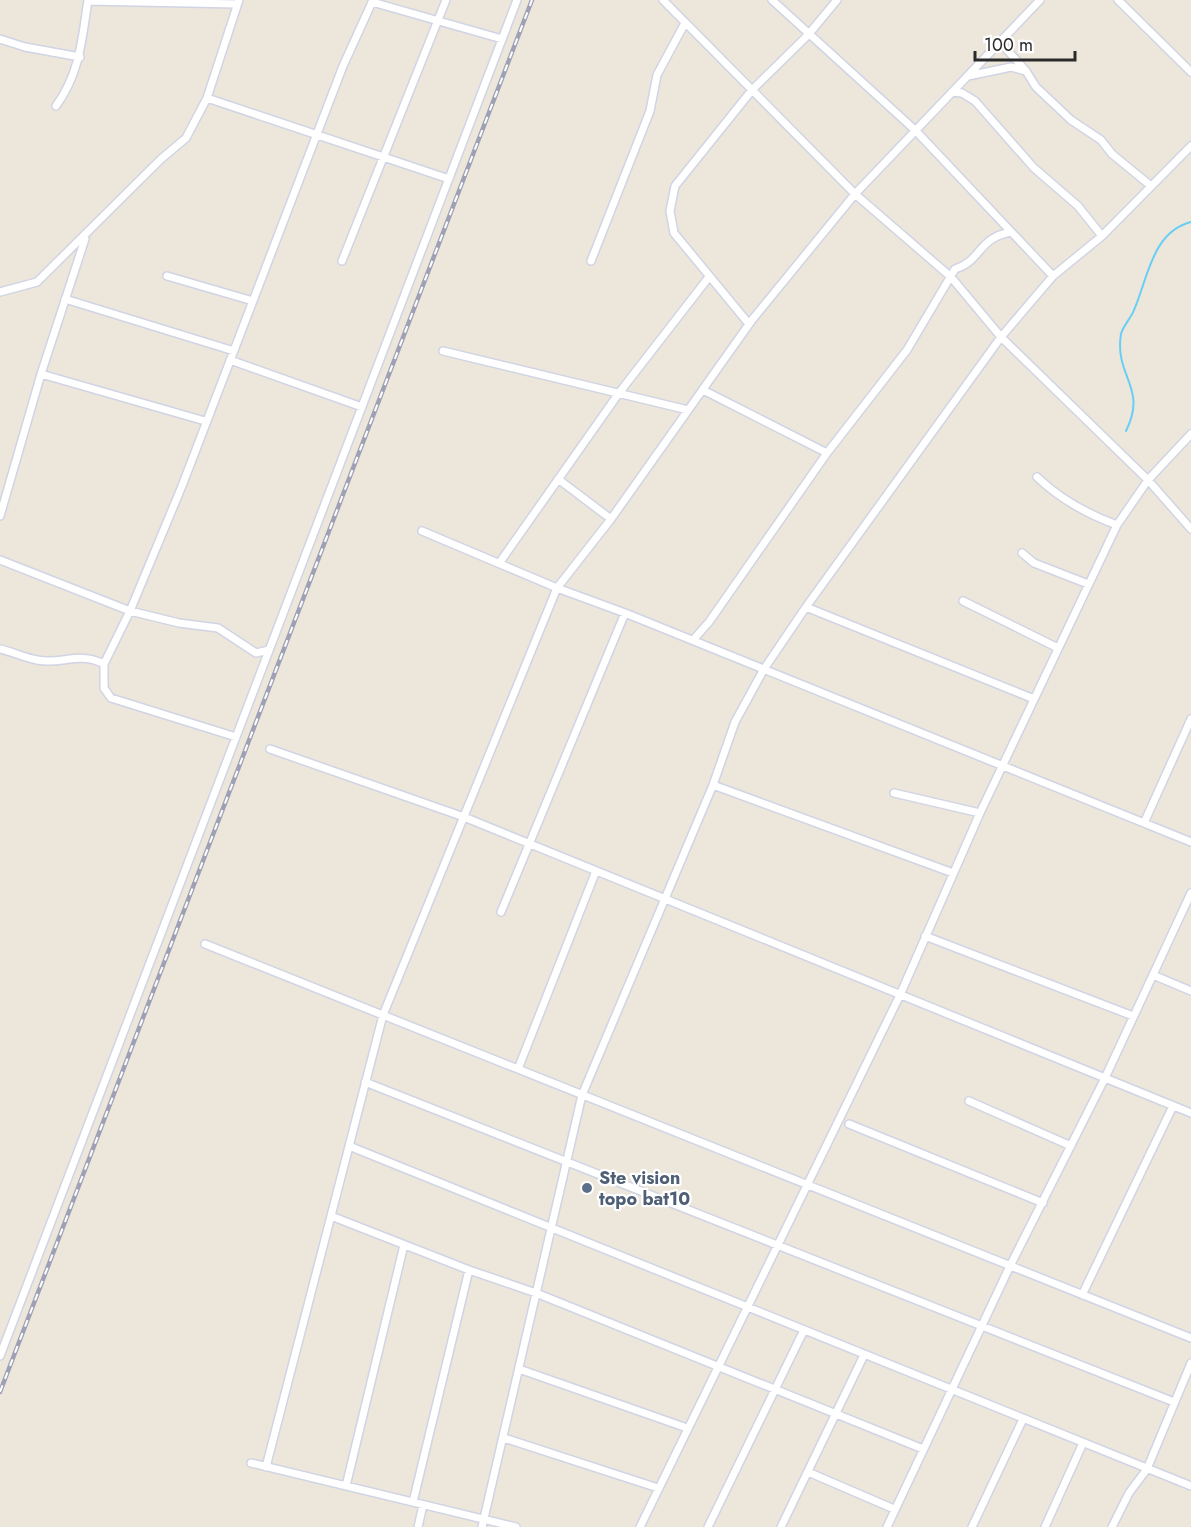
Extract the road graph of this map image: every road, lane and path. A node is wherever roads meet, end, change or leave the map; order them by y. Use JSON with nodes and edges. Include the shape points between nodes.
{"nodes":[{"id":1,"x":446,"y":0,"type":"edge"},
{"id":2,"x":517,"y":0,"type":"edge"},
{"id":3,"x":663,"y":0,"type":"edge"},
{"id":4,"x":772,"y":0,"type":"edge"},
{"id":5,"x":837,"y":0,"type":"edge"},
{"id":6,"x":1040,"y":0,"type":"edge"},
{"id":7,"x":1118,"y":0,"type":"edge"},
{"id":8,"x":88,"y":1,"type":"edge"},
{"id":9,"x":373,"y":1,"type":"edge"},
{"id":10,"x":238,"y":2,"type":"edge"},
{"id":11,"x":438,"y":21,"type":"junction"},
{"id":12,"x":685,"y":23,"type":"junction"},
{"id":13,"x":808,"y":35,"type":"junction"},
{"id":14,"x":0,"y":39,"type":"edge"},
{"id":15,"x":502,"y":39,"type":"junction"},
{"id":16,"x":1000,"y":42,"type":"junction"},
{"id":17,"x":80,"y":57,"type":"junction"},
{"id":18,"x":1026,"y":71,"type":"junction"},
{"id":19,"x":1191,"y":72,"type":"edge"},
{"id":20,"x":967,"y":76,"type":"junction"},
{"id":21,"x":752,"y":90,"type":"junction"},
{"id":22,"x":952,"y":92,"type":"junction"},
{"id":23,"x":207,"y":98,"type":"junction"},
{"id":24,"x":56,"y":106,"type":"dead end"},
{"id":25,"x":915,"y":130,"type":"junction"},
{"id":26,"x":316,"y":136,"type":"junction"},
{"id":27,"x":1191,"y":146,"type":"edge"},
{"id":28,"x":383,"y":158,"type":"junction"},
{"id":29,"x":449,"y":179,"type":"junction"},
{"id":30,"x":1151,"y":186,"type":"junction"},
{"id":31,"x":855,"y":194,"type":"junction"},
{"id":32,"x":1011,"y":232,"type":"junction"},
{"id":33,"x":1102,"y":236,"type":"junction"},
{"id":34,"x":86,"y":237,"type":"junction"},
{"id":35,"x":342,"y":261,"type":"dead end"},
{"id":36,"x":591,"y":261,"type":"dead end"},
{"id":37,"x":167,"y":276,"type":"dead end"},
{"id":38,"x":1053,"y":276,"type":"junction"},
{"id":39,"x":709,"y":277,"type":"junction"},
{"id":40,"x":951,"y":277,"type":"junction"},
{"id":41,"x":0,"y":292,"type":"edge"},
{"id":42,"x":65,"y":299,"type":"junction"},
{"id":43,"x":254,"y":301,"type":"junction"},
{"id":44,"x":749,"y":324,"type":"junction"},
{"id":45,"x":1001,"y":337,"type":"junction"},
{"id":46,"x":234,"y":351,"type":"junction"},
{"id":47,"x":443,"y":351,"type":"dead end"},
{"id":48,"x":230,"y":360,"type":"junction"},
{"id":49,"x":41,"y":374,"type":"junction"},
{"id":50,"x":704,"y":390,"type":"junction"},
{"id":51,"x":619,"y":393,"type":"junction"},
{"id":52,"x":362,"y":407,"type":"junction"},
{"id":53,"x":688,"y":410,"type":"junction"},
{"id":54,"x":205,"y":421,"type":"junction"},
{"id":55,"x":1191,"y":434,"type":"edge"},
{"id":56,"x":827,"y":453,"type":"junction"},
{"id":57,"x":1037,"y":477,"type":"dead end"},
{"id":58,"x":558,"y":479,"type":"junction"},
{"id":59,"x":1148,"y":480,"type":"junction"},
{"id":60,"x":0,"y":516,"type":"edge"},
{"id":61,"x":612,"y":519,"type":"junction"},
{"id":62,"x":1117,"y":525,"type":"junction"},
{"id":63,"x":1191,"y":529,"type":"edge"},
{"id":64,"x":422,"y":531,"type":"dead end"},
{"id":65,"x":1022,"y":553,"type":"dead end"},
{"id":66,"x":0,"y":561,"type":"edge"},
{"id":67,"x":500,"y":562,"type":"junction"},
{"id":68,"x":1088,"y":584,"type":"junction"},
{"id":69,"x":557,"y":588,"type":"junction"},
{"id":70,"x":963,"y":601,"type":"dead end"},
{"id":71,"x":806,"y":607,"type":"junction"},
{"id":72,"x":130,"y":611,"type":"junction"},
{"id":73,"x":625,"y":613,"type":"junction"},
{"id":74,"x":693,"y":640,"type":"junction"},
{"id":75,"x":1058,"y":648,"type":"junction"},
{"id":76,"x":0,"y":649,"type":"edge"},
{"id":77,"x":269,"y":650,"type":"junction"},
{"id":78,"x":104,"y":664,"type":"junction"},
{"id":79,"x":764,"y":669,"type":"junction"},
{"id":80,"x":1034,"y":699,"type":"junction"},
{"id":81,"x":1191,"y":719,"type":"edge"},
{"id":82,"x":236,"y":737,"type":"junction"},
{"id":83,"x":270,"y":749,"type":"dead end"},
{"id":84,"x":1002,"y":765,"type":"junction"},
{"id":85,"x":713,"y":785,"type":"junction"},
{"id":86,"x":894,"y":793,"type":"dead end"},
{"id":87,"x":980,"y":813,"type":"junction"},
{"id":88,"x":464,"y":817,"type":"junction"},
{"id":89,"x":1144,"y":823,"type":"junction"},
{"id":90,"x":1191,"y":842,"type":"edge"},
{"id":91,"x":529,"y":843,"type":"junction"},
{"id":92,"x":596,"y":871,"type":"junction"},
{"id":93,"x":952,"y":873,"type":"junction"},
{"id":94,"x":1191,"y":893,"type":"edge"},
{"id":95,"x":663,"y":898,"type":"junction"},
{"id":96,"x":501,"y":912,"type":"dead end"},
{"id":97,"x":924,"y":936,"type":"junction"},
{"id":98,"x":205,"y":944,"type":"dead end"},
{"id":99,"x":1153,"y":975,"type":"junction"},
{"id":100,"x":1191,"y":991,"type":"edge"},
{"id":101,"x":900,"y":994,"type":"junction"},
{"id":102,"x":382,"y":1015,"type":"junction"},
{"id":103,"x":1134,"y":1016,"type":"junction"},
{"id":104,"x":518,"y":1069,"type":"junction"},
{"id":105,"x":1105,"y":1078,"type":"junction"},
{"id":106,"x":365,"y":1082,"type":"junction"},
{"id":107,"x":582,"y":1095,"type":"junction"},
{"id":108,"x":969,"y":1101,"type":"dead end"},
{"id":109,"x":1173,"y":1106,"type":"junction"},
{"id":110,"x":1190,"y":1111,"type":"edge"},
{"id":111,"x":849,"y":1124,"type":"dead end"},
{"id":112,"x":349,"y":1146,"type":"junction"},
{"id":113,"x":1071,"y":1146,"type":"junction"},
{"id":114,"x":567,"y":1162,"type":"junction"},
{"id":115,"x":806,"y":1184,"type":"junction"},
{"id":116,"x":1043,"y":1203,"type":"junction"},
{"id":117,"x":331,"y":1216,"type":"junction"},
{"id":118,"x":552,"y":1229,"type":"junction"},
{"id":119,"x":405,"y":1245,"type":"junction"},
{"id":120,"x":776,"y":1245,"type":"junction"},
{"id":121,"x":1011,"y":1266,"type":"junction"},
{"id":122,"x":469,"y":1270,"type":"junction"},
{"id":123,"x":536,"y":1293,"type":"junction"},
{"id":124,"x":1082,"y":1295,"type":"junction"},
{"id":125,"x":746,"y":1307,"type":"junction"},
{"id":126,"x":982,"y":1326,"type":"junction"},
{"id":127,"x":804,"y":1330,"type":"junction"},
{"id":128,"x":1191,"y":1338,"type":"edge"},
{"id":129,"x":864,"y":1355,"type":"junction"},
{"id":130,"x":0,"y":1356,"type":"edge"},
{"id":131,"x":1191,"y":1363,"type":"edge"},
{"id":132,"x":717,"y":1368,"type":"junction"},
{"id":133,"x":519,"y":1369,"type":"junction"},
{"id":134,"x":774,"y":1390,"type":"junction"},
{"id":135,"x":953,"y":1390,"type":"junction"},
{"id":136,"x":1174,"y":1402,"type":"junction"},
{"id":137,"x":835,"y":1415,"type":"junction"},
{"id":138,"x":1023,"y":1419,"type":"junction"},
{"id":139,"x":687,"y":1428,"type":"junction"},
{"id":140,"x":504,"y":1438,"type":"junction"},
{"id":141,"x":1083,"y":1443,"type":"junction"},
{"id":142,"x":923,"y":1449,"type":"junction"},
{"id":143,"x":251,"y":1464,"type":"dead end"},
{"id":144,"x":266,"y":1467,"type":"junction"},
{"id":145,"x":1147,"y":1469,"type":"junction"},
{"id":146,"x":808,"y":1472,"type":"junction"},
{"id":147,"x":346,"y":1486,"type":"junction"},
{"id":148,"x":1191,"y":1486,"type":"edge"},
{"id":149,"x":658,"y":1488,"type":"junction"},
{"id":150,"x":413,"y":1502,"type":"junction"},
{"id":151,"x":423,"y":1505,"type":"junction"},
{"id":152,"x":894,"y":1509,"type":"junction"},
{"id":153,"x":483,"y":1523,"type":"edge"},
{"id":154,"x":418,"y":1527,"type":"edge"},
{"id":155,"x":516,"y":1527,"type":"edge"},
{"id":156,"x":640,"y":1527,"type":"edge"},
{"id":157,"x":708,"y":1527,"type":"edge"},
{"id":158,"x":781,"y":1527,"type":"edge"},
{"id":159,"x":887,"y":1527,"type":"edge"},
{"id":160,"x":972,"y":1527,"type":"edge"},
{"id":161,"x":1045,"y":1527,"type":"edge"},
{"id":162,"x":1112,"y":1527,"type":"edge"}],
"edges":[{"from":1,"to":11,"type":"street"},
{"from":2,"to":15,"type":"street"},
{"from":3,"to":12,"type":"street"},
{"from":4,"to":13,"type":"street"},
{"from":5,"to":13,"type":"street"},
{"from":6,"to":16,"type":"street"},
{"from":7,"to":19,"type":"street"},
{"from":8,"to":10,"type":"street"},
{"from":8,"to":17,"type":"street"},
{"from":9,"to":11,"type":"street"},
{"from":9,"to":26,"type":"street"},
{"from":10,"to":23,"type":"street"},
{"from":11,"to":15,"type":"street"},
{"from":11,"to":28,"type":"street"},
{"from":12,"to":21,"type":"street"},
{"from":12,"to":36,"type":"street","via":[[657,75],[650,111]]},
{"from":13,"to":21,"type":"street"},
{"from":13,"to":25,"type":"street"},
{"from":14,"to":17,"type":"street"},
{"from":15,"to":29,"type":"street"},
{"from":16,"to":18,"type":"street"},
{"from":16,"to":20,"type":"street"},
{"from":17,"to":24,"type":"street","via":[[69,88]]},
{"from":18,"to":20,"type":"street","via":[[1011,67]]},
{"from":18,"to":30,"type":"street","via":[[1036,87],[1071,120],[1101,140]]},
{"from":20,"to":22,"type":"street"},
{"from":21,"to":31,"type":"street"},
{"from":21,"to":39,"type":"street","via":[[675,186],[670,211],[674,233]]},
{"from":22,"to":25,"type":"street"},
{"from":22,"to":33,"type":"street","via":[[975,101],[1034,168],[1078,206]]},
{"from":23,"to":26,"type":"street"},
{"from":23,"to":34,"type":"street","via":[[186,138]]},
{"from":25,"to":31,"type":"street"},
{"from":25,"to":32,"type":"street"},
{"from":26,"to":28,"type":"street"},
{"from":26,"to":43,"type":"street"},
{"from":27,"to":30,"type":"street"},
{"from":28,"to":29,"type":"street"},
{"from":28,"to":35,"type":"street"},
{"from":29,"to":52,"type":"street"},
{"from":30,"to":33,"type":"street"},
{"from":31,"to":40,"type":"street"},
{"from":31,"to":44,"type":"street"},
{"from":32,"to":38,"type":"street"},
{"from":32,"to":40,"type":"street","via":[[988,240]]},
{"from":33,"to":38,"type":"street"},
{"from":34,"to":41,"type":"street","via":[[37,282]]},
{"from":34,"to":42,"type":"street"},
{"from":37,"to":43,"type":"street"},
{"from":38,"to":45,"type":"street"},
{"from":39,"to":44,"type":"street"},
{"from":39,"to":51,"type":"street"},
{"from":40,"to":45,"type":"street"},
{"from":40,"to":56,"type":"street","via":[[907,350]]},
{"from":42,"to":46,"type":"street"},
{"from":42,"to":49,"type":"street"},
{"from":43,"to":46,"type":"street"},
{"from":44,"to":50,"type":"street"},
{"from":45,"to":59,"type":"street"},
{"from":45,"to":71,"type":"street"},
{"from":46,"to":48,"type":"street"},
{"from":47,"to":51,"type":"street"},
{"from":48,"to":52,"type":"street"},
{"from":48,"to":54,"type":"street"},
{"from":49,"to":54,"type":"street"},
{"from":49,"to":60,"type":"street"},
{"from":50,"to":53,"type":"street"},
{"from":50,"to":56,"type":"street"},
{"from":51,"to":53,"type":"street"},
{"from":51,"to":58,"type":"street"},
{"from":52,"to":77,"type":"street"},
{"from":53,"to":61,"type":"street"},
{"from":54,"to":72,"type":"street"},
{"from":55,"to":59,"type":"street"},
{"from":56,"to":74,"type":"street","via":[[710,622]]},
{"from":57,"to":62,"type":"street","via":[[1088,514]]},
{"from":58,"to":61,"type":"street"},
{"from":58,"to":67,"type":"street"},
{"from":59,"to":62,"type":"street"},
{"from":59,"to":63,"type":"street"},
{"from":61,"to":69,"type":"street"},
{"from":62,"to":68,"type":"street"},
{"from":64,"to":67,"type":"street"},
{"from":65,"to":68,"type":"street","via":[[1034,563]]},
{"from":66,"to":72,"type":"street"},
{"from":67,"to":69,"type":"street"},
{"from":68,"to":75,"type":"street"},
{"from":69,"to":73,"type":"street"},
{"from":69,"to":88,"type":"street"},
{"from":70,"to":75,"type":"street"},
{"from":71,"to":79,"type":"street"},
{"from":71,"to":80,"type":"street"},
{"from":72,"to":77,"type":"street","via":[[218,628],[256,653]]},
{"from":72,"to":78,"type":"street"},
{"from":73,"to":74,"type":"street"},
{"from":73,"to":91,"type":"street"},
{"from":74,"to":79,"type":"street"},
{"from":75,"to":80,"type":"street"},
{"from":76,"to":78,"type":"street","via":[[38,660],[90,657]]},
{"from":77,"to":82,"type":"street"},
{"from":78,"to":82,"type":"street","via":[[104,688],[111,698]]},
{"from":79,"to":84,"type":"street"},
{"from":79,"to":85,"type":"street","via":[[735,722]]},
{"from":80,"to":84,"type":"street"},
{"from":81,"to":89,"type":"street"},
{"from":82,"to":130,"type":"street"},
{"from":83,"to":88,"type":"street"},
{"from":84,"to":87,"type":"street"},
{"from":84,"to":89,"type":"street"},
{"from":85,"to":93,"type":"street"},
{"from":85,"to":95,"type":"street"},
{"from":86,"to":87,"type":"street"},
{"from":87,"to":93,"type":"street"},
{"from":88,"to":91,"type":"street"},
{"from":88,"to":102,"type":"street"},
{"from":89,"to":90,"type":"street"},
{"from":91,"to":92,"type":"street"},
{"from":91,"to":96,"type":"street"},
{"from":92,"to":95,"type":"street"},
{"from":92,"to":104,"type":"street"},
{"from":93,"to":97,"type":"street"},
{"from":94,"to":99,"type":"street"},
{"from":95,"to":101,"type":"street"},
{"from":95,"to":107,"type":"street"},
{"from":97,"to":101,"type":"street"},
{"from":97,"to":103,"type":"street"},
{"from":98,"to":102,"type":"street"},
{"from":99,"to":100,"type":"street"},
{"from":99,"to":103,"type":"street"},
{"from":101,"to":105,"type":"street"},
{"from":101,"to":115,"type":"street"},
{"from":102,"to":104,"type":"street"},
{"from":102,"to":106,"type":"street"},
{"from":103,"to":105,"type":"street"},
{"from":104,"to":107,"type":"street"},
{"from":105,"to":109,"type":"street"},
{"from":105,"to":113,"type":"street"},
{"from":106,"to":112,"type":"street"},
{"from":106,"to":114,"type":"street"},
{"from":107,"to":114,"type":"street"},
{"from":107,"to":115,"type":"street"},
{"from":108,"to":113,"type":"street"},
{"from":109,"to":110,"type":"street"},
{"from":109,"to":124,"type":"street"},
{"from":111,"to":116,"type":"street"},
{"from":112,"to":117,"type":"street"},
{"from":112,"to":118,"type":"street"},
{"from":113,"to":116,"type":"street"},
{"from":114,"to":118,"type":"street"},
{"from":114,"to":120,"type":"street"},
{"from":115,"to":120,"type":"street"},
{"from":115,"to":121,"type":"street"},
{"from":116,"to":121,"type":"street"},
{"from":117,"to":119,"type":"street"},
{"from":117,"to":144,"type":"street"},
{"from":118,"to":123,"type":"street"},
{"from":118,"to":125,"type":"street"},
{"from":119,"to":122,"type":"street"},
{"from":119,"to":147,"type":"street"},
{"from":120,"to":125,"type":"street"},
{"from":120,"to":126,"type":"street"},
{"from":121,"to":124,"type":"street"},
{"from":121,"to":126,"type":"street"},
{"from":122,"to":123,"type":"street"},
{"from":122,"to":150,"type":"street"},
{"from":123,"to":132,"type":"street"},
{"from":123,"to":133,"type":"street"},
{"from":124,"to":128,"type":"street"},
{"from":125,"to":127,"type":"street"},
{"from":125,"to":132,"type":"street"},
{"from":126,"to":135,"type":"street"},
{"from":126,"to":136,"type":"street"},
{"from":127,"to":129,"type":"street"},
{"from":127,"to":134,"type":"street"},
{"from":129,"to":135,"type":"street"},
{"from":129,"to":137,"type":"street"},
{"from":131,"to":136,"type":"street"},
{"from":132,"to":134,"type":"street"},
{"from":132,"to":139,"type":"street"},
{"from":133,"to":139,"type":"street"},
{"from":133,"to":140,"type":"street"},
{"from":134,"to":137,"type":"street"},
{"from":134,"to":157,"type":"street"},
{"from":135,"to":138,"type":"street"},
{"from":135,"to":142,"type":"street"},
{"from":136,"to":145,"type":"street"},
{"from":137,"to":142,"type":"street"},
{"from":137,"to":146,"type":"street"},
{"from":138,"to":141,"type":"street"},
{"from":138,"to":160,"type":"street"},
{"from":139,"to":149,"type":"street"},
{"from":140,"to":149,"type":"street"},
{"from":140,"to":153,"type":"street"},
{"from":141,"to":145,"type":"street"},
{"from":141,"to":161,"type":"street"},
{"from":142,"to":152,"type":"street"},
{"from":143,"to":144,"type":"street"},
{"from":144,"to":147,"type":"street"},
{"from":145,"to":148,"type":"street"},
{"from":145,"to":162,"type":"street","via":[[1129,1493]]},
{"from":146,"to":152,"type":"street"},
{"from":146,"to":158,"type":"street"},
{"from":147,"to":150,"type":"street"},
{"from":149,"to":156,"type":"street"},
{"from":150,"to":151,"type":"street"},
{"from":151,"to":153,"type":"street"},
{"from":151,"to":154,"type":"street"},
{"from":152,"to":159,"type":"street"},
{"from":153,"to":155,"type":"street"}]}
